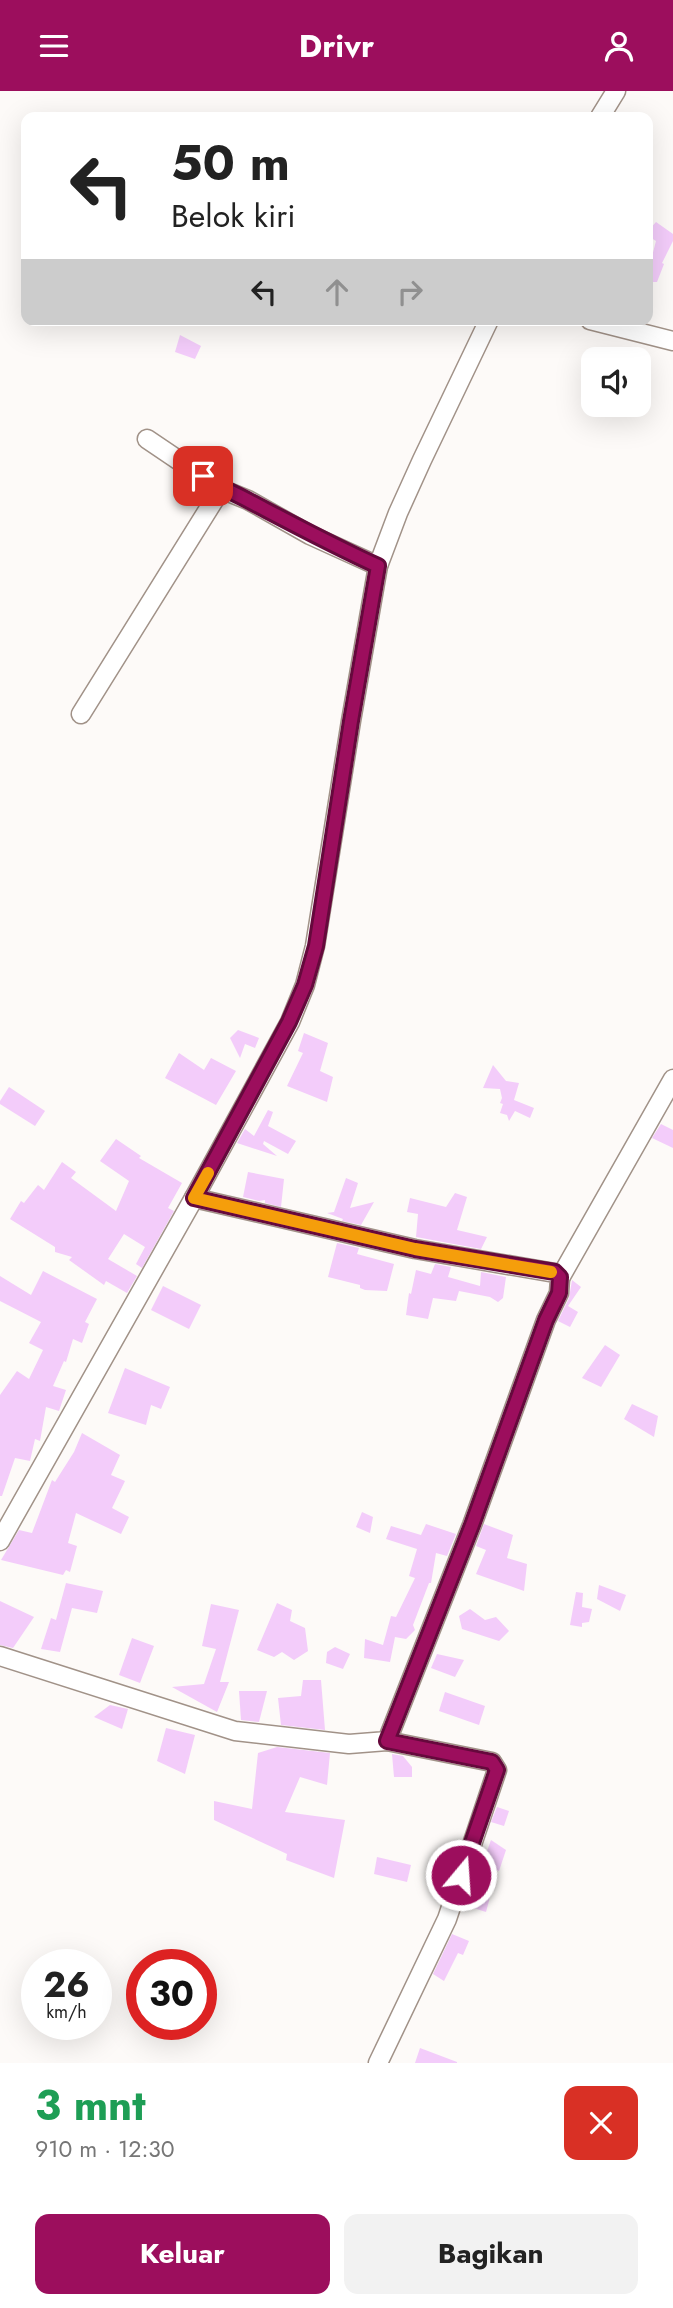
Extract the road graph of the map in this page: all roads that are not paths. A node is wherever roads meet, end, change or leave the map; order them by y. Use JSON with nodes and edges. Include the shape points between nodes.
{"nodes":[{"id":1,"x":616,"y":91,"type":"edge"},
{"id":2,"x":603,"y":112,"type":"edge"},
{"id":3,"x":486,"y":326,"type":"edge"},
{"id":4,"x":614,"y":326,"type":"edge"},
{"id":5,"x":673,"y":341,"type":"edge"},
{"id":6,"x":147,"y":439,"type":"dead end"},
{"id":7,"x":221,"y":489,"type":"junction"},
{"id":8,"x":378,"y":566,"type":"junction"},
{"id":9,"x":80,"y":713,"type":"dead end"},
{"id":10,"x":673,"y":1079,"type":"edge"},
{"id":11,"x":194,"y":1198,"type":"junction"},
{"id":12,"x":560,"y":1277,"type":"junction"},
{"id":13,"x":0,"y":1541,"type":"edge"},
{"id":14,"x":0,"y":1655,"type":"edge"},
{"id":15,"x":387,"y":1741,"type":"junction"},
{"id":16,"x":379,"y":2063,"type":"edge"}],
"edges":[{"from":1,"to":2,"type":"street"},
{"from":3,"to":8,"type":"street","via":[[398,513]]},
{"from":4,"to":5,"type":"street"},
{"from":6,"to":7,"type":"street"},
{"from":7,"to":8,"type":"street"},
{"from":7,"to":9,"type":"street"},
{"from":8,"to":11,"type":"street","via":[[316,946],[305,985]]},
{"from":10,"to":12,"type":"street"},
{"from":11,"to":12,"type":"street","via":[[415,1249],[555,1272]]},
{"from":11,"to":13,"type":"street"},
{"from":12,"to":15,"type":"street","via":[[559,1293]]},
{"from":14,"to":15,"type":"street","via":[[235,1731],[349,1744]]},
{"from":15,"to":16,"type":"street","via":[[492,1762],[497,1770],[447,1919]]}]}
